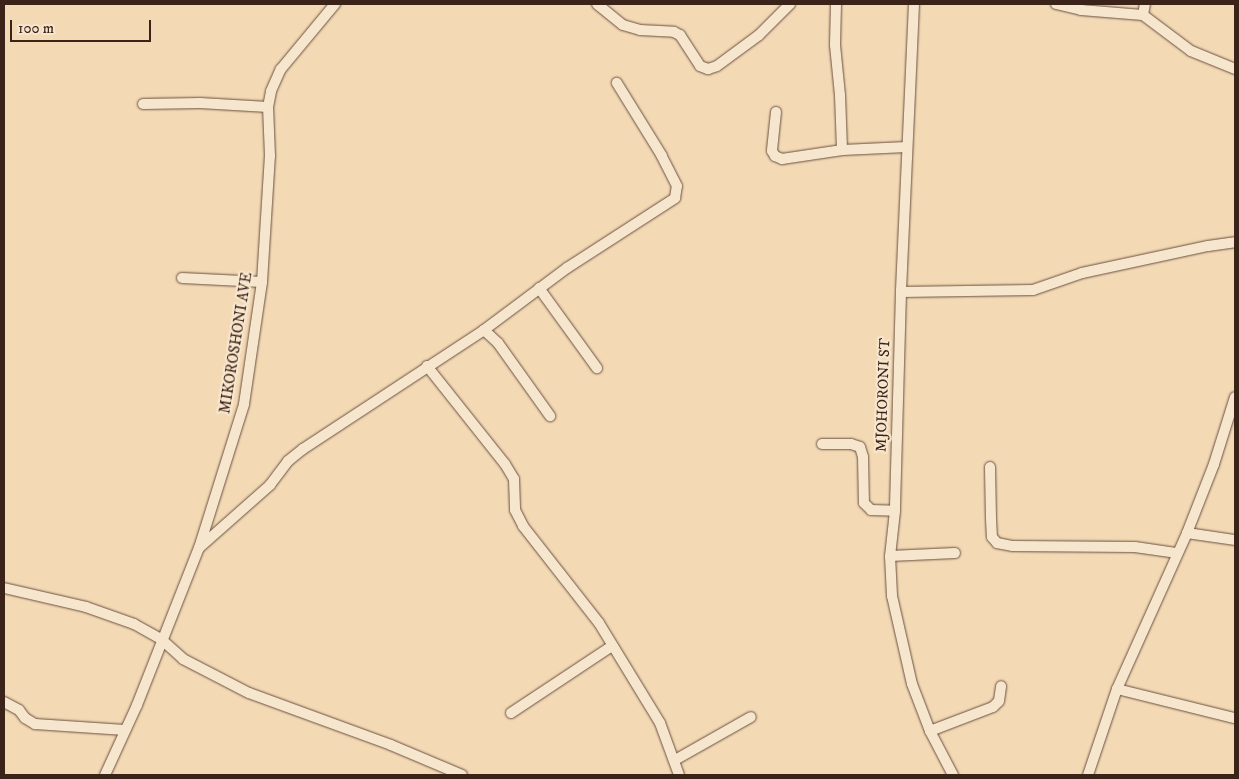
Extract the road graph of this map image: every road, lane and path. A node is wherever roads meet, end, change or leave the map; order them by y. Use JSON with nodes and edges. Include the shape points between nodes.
{"nodes":[{"id":1,"x":335,"y":4,"type":"edge"},
{"id":2,"x":597,"y":4,"type":"edge"},
{"id":3,"x":790,"y":4,"type":"edge"},
{"id":4,"x":836,"y":4,"type":"edge"},
{"id":5,"x":914,"y":4,"type":"edge"},
{"id":6,"x":1056,"y":4,"type":"edge"},
{"id":7,"x":1145,"y":4,"type":"edge"},
{"id":8,"x":1143,"y":15,"type":"junction"},
{"id":9,"x":1235,"y":68,"type":"edge"},
{"id":10,"x":617,"y":83,"type":"dead end"},
{"id":11,"x":143,"y":104,"type":"dead end"},
{"id":12,"x":268,"y":107,"type":"junction"},
{"id":13,"x":776,"y":112,"type":"dead end"},
{"id":14,"x":907,"y":147,"type":"junction"},
{"id":15,"x":842,"y":150,"type":"junction"},
{"id":16,"x":1235,"y":242,"type":"edge"},
{"id":17,"x":182,"y":278,"type":"dead end"},
{"id":18,"x":262,"y":282,"type":"junction"},
{"id":19,"x":539,"y":288,"type":"junction"},
{"id":20,"x":900,"y":292,"type":"junction"},
{"id":21,"x":484,"y":330,"type":"junction"},
{"id":22,"x":427,"y":366,"type":"junction"},
{"id":23,"x":597,"y":368,"type":"dead end"},
{"id":24,"x":1235,"y":397,"type":"edge"},
{"id":25,"x":550,"y":416,"type":"dead end"},
{"id":26,"x":822,"y":444,"type":"dead end"},
{"id":27,"x":990,"y":467,"type":"dead end"},
{"id":28,"x":895,"y":511,"type":"junction"},
{"id":29,"x":1187,"y":532,"type":"junction"},
{"id":30,"x":1235,"y":540,"type":"edge"},
{"id":31,"x":199,"y":548,"type":"junction"},
{"id":32,"x":955,"y":553,"type":"dead end"},
{"id":33,"x":1176,"y":553,"type":"junction"},
{"id":34,"x":890,"y":556,"type":"junction"},
{"id":35,"x":4,"y":588,"type":"edge"},
{"id":36,"x":161,"y":638,"type":"junction"},
{"id":37,"x":612,"y":646,"type":"junction"},
{"id":38,"x":1001,"y":686,"type":"dead end"},
{"id":39,"x":1117,"y":689,"type":"junction"},
{"id":40,"x":4,"y":702,"type":"edge"},
{"id":41,"x":512,"y":713,"type":"dead end"},
{"id":42,"x":752,"y":717,"type":"dead end"},
{"id":43,"x":1234,"y":718,"type":"dead end"},
{"id":44,"x":125,"y":730,"type":"junction"},
{"id":45,"x":930,"y":731,"type":"junction"},
{"id":46,"x":675,"y":760,"type":"junction"},
{"id":47,"x":106,"y":775,"type":"edge"},
{"id":48,"x":462,"y":775,"type":"edge"},
{"id":49,"x":679,"y":775,"type":"edge"},
{"id":50,"x":953,"y":775,"type":"edge"},
{"id":51,"x":1088,"y":775,"type":"edge"}],
"edges":[{"from":1,"to":12,"type":"street","name":"MIKOROSHONI AVE","via":[[282,69],[271,91]]},
{"from":2,"to":3,"type":"street","via":[[623,25],[680,35],[700,66],[708,69],[717,66],[758,34]]},
{"from":4,"to":15,"type":"street","via":[[835,45]]},
{"from":5,"to":14,"type":"street","name":"MJOHORONI ST"},
{"from":6,"to":8,"type":"street","via":[[1081,10]]},
{"from":7,"to":8,"type":"street"},
{"from":8,"to":9,"type":"street","via":[[1192,50]]},
{"from":10,"to":19,"type":"street","via":[[662,156],[677,186],[676,198]]},
{"from":11,"to":12,"type":"street"},
{"from":12,"to":18,"type":"street","name":"MIKOROSHONI AVE","via":[[270,156]]},
{"from":13,"to":15,"type":"street","via":[[772,151],[775,156],[782,159]]},
{"from":14,"to":15,"type":"street"},
{"from":14,"to":20,"type":"street","name":"MJOHORONI ST"},
{"from":16,"to":20,"type":"street","via":[[1082,273],[1033,290]]},
{"from":17,"to":18,"type":"street"},
{"from":18,"to":31,"type":"street","name":"MIKOROSHONI AVE","via":[[244,404]]},
{"from":19,"to":21,"type":"street"},
{"from":19,"to":23,"type":"street"},
{"from":20,"to":28,"type":"street","name":"MJOHORONI ST"},
{"from":21,"to":22,"type":"street"},
{"from":21,"to":25,"type":"street","via":[[498,342]]},
{"from":22,"to":31,"type":"street","via":[[303,449],[288,461],[270,485]]},
{"from":22,"to":37,"type":"street","via":[[506,464],[514,479],[514,510],[523,526],[599,623]]},
{"from":24,"to":29,"type":"street","via":[[1214,464]]},
{"from":26,"to":28,"type":"street","via":[[860,447],[864,503],[871,510]]},
{"from":27,"to":33,"type":"street","via":[[992,537],[997,544],[1135,547]]},
{"from":28,"to":34,"type":"street","name":"MJOHORONI ST"},
{"from":29,"to":30,"type":"street"},
{"from":29,"to":33,"type":"street"},
{"from":31,"to":36,"type":"street","name":"MIKOROSHONI AVE"},
{"from":32,"to":34,"type":"street"},
{"from":33,"to":39,"type":"street"},
{"from":34,"to":45,"type":"street","name":"MJOHORONI ST","via":[[892,596],[900,636],[912,684]]},
{"from":35,"to":36,"type":"street","via":[[86,607],[134,624]]},
{"from":36,"to":44,"type":"street","name":"MIKOROSHONI AVE"},
{"from":36,"to":48,"type":"street","via":[[183,660],[249,693]]},
{"from":37,"to":41,"type":"street"},
{"from":37,"to":46,"type":"street","via":[[660,723]]},
{"from":38,"to":45,"type":"street","via":[[999,701],[993,707]]},
{"from":39,"to":43,"type":"street"},
{"from":39,"to":51,"type":"street"},
{"from":40,"to":44,"type":"street","via":[[35,724]]},
{"from":42,"to":46,"type":"street"},
{"from":44,"to":47,"type":"street","name":"MIKOROSHONI AVE"},
{"from":45,"to":50,"type":"street","name":"MJOHORONI ST"},
{"from":46,"to":49,"type":"street"}]}
